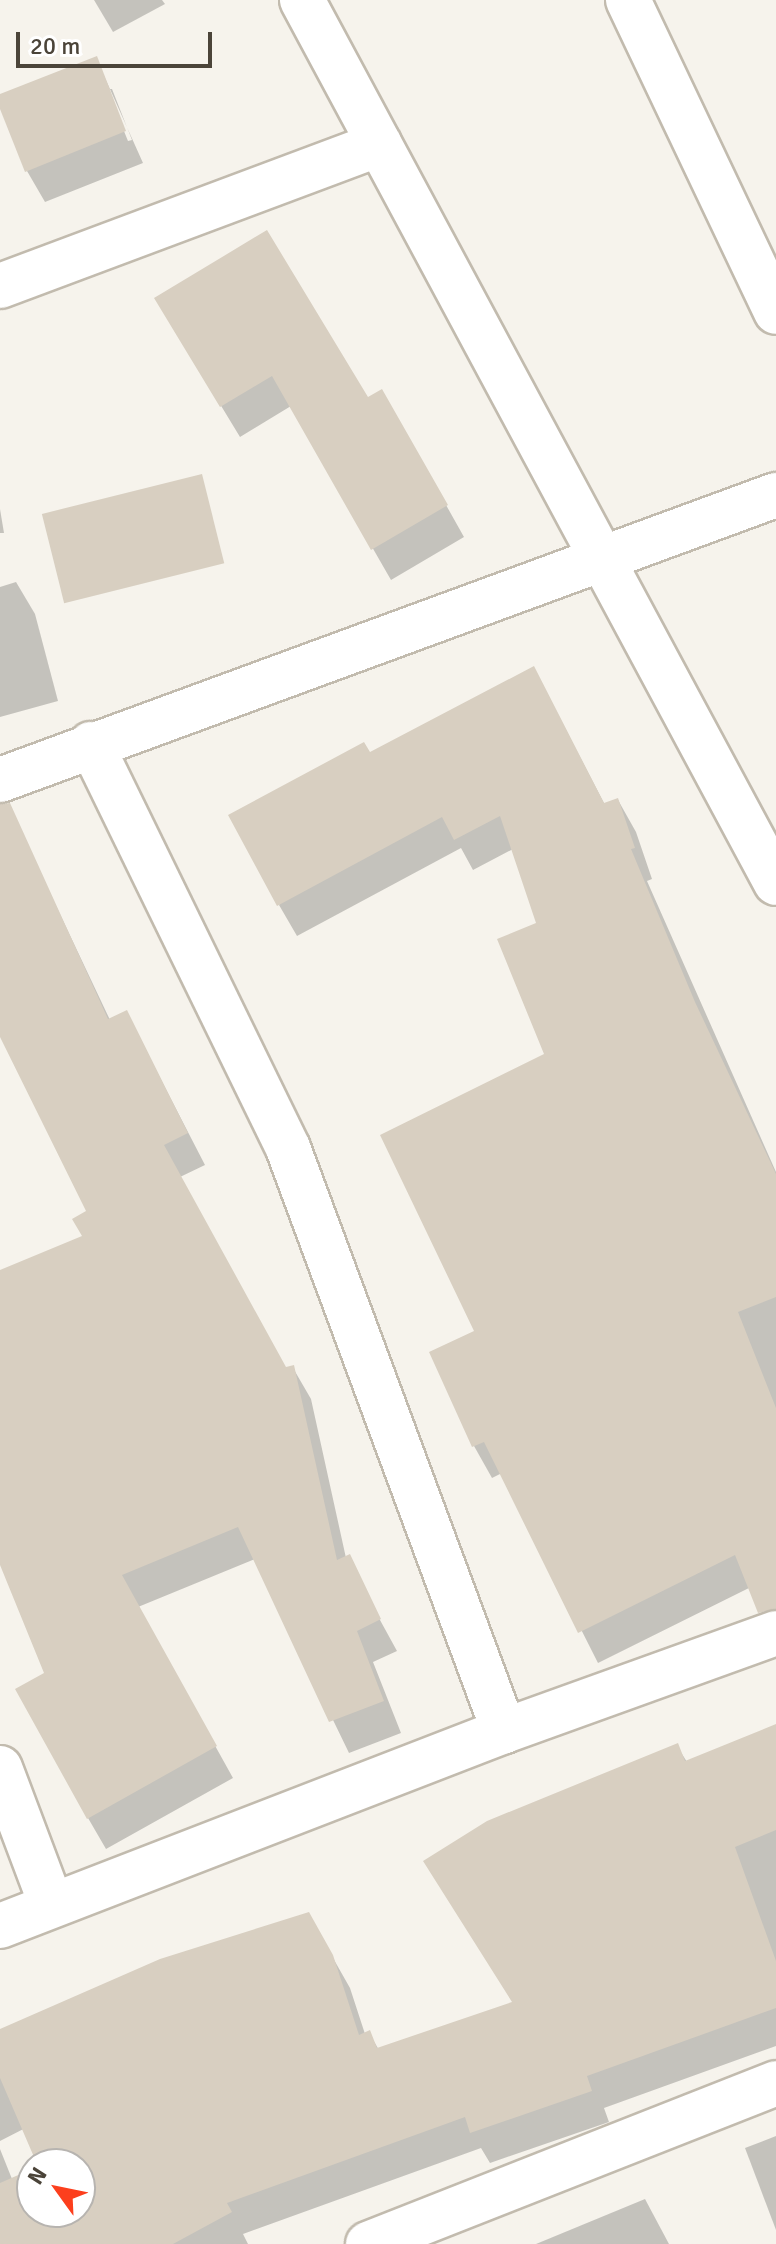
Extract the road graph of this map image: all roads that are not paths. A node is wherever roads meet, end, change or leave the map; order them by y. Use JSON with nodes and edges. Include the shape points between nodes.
{"nodes":[{"id":1,"x":302,"y":0,"type":"edge"},
{"id":2,"x":628,"y":0,"type":"edge"},
{"id":3,"x":379,"y":144,"type":"junction"},
{"id":4,"x":0,"y":286,"type":"edge"},
{"id":5,"x":776,"y":312,"type":"edge"},
{"id":6,"x":776,"y":495,"type":"edge"},
{"id":7,"x":599,"y":557,"type":"junction"},
{"id":8,"x":91,"y":744,"type":"junction"},
{"id":9,"x":0,"y":780,"type":"edge"},
{"id":10,"x":776,"y":883,"type":"edge"},
{"id":11,"x":776,"y":1633,"type":"edge"},
{"id":12,"x":504,"y":1731,"type":"junction"},
{"id":13,"x":0,"y":1768,"type":"edge"},
{"id":14,"x":51,"y":1904,"type":"junction"},
{"id":15,"x":0,"y":1926,"type":"edge"},
{"id":16,"x":776,"y":2083,"type":"edge"},
{"id":17,"x":368,"y":2244,"type":"edge"}],
"edges":[{"from":1,"to":3,"type":"street"},
{"from":2,"to":5,"type":"street"},
{"from":3,"to":4,"type":"street"},
{"from":3,"to":7,"type":"street"},
{"from":6,"to":7,"type":"street"},
{"from":7,"to":8,"type":"street"},
{"from":7,"to":10,"type":"street"},
{"from":8,"to":9,"type":"street"},
{"from":8,"to":12,"type":"street","via":[[288,1148]]},
{"from":11,"to":12,"type":"street"},
{"from":12,"to":14,"type":"street"},
{"from":13,"to":14,"type":"street"},
{"from":14,"to":15,"type":"street"},
{"from":16,"to":17,"type":"street"}]}
